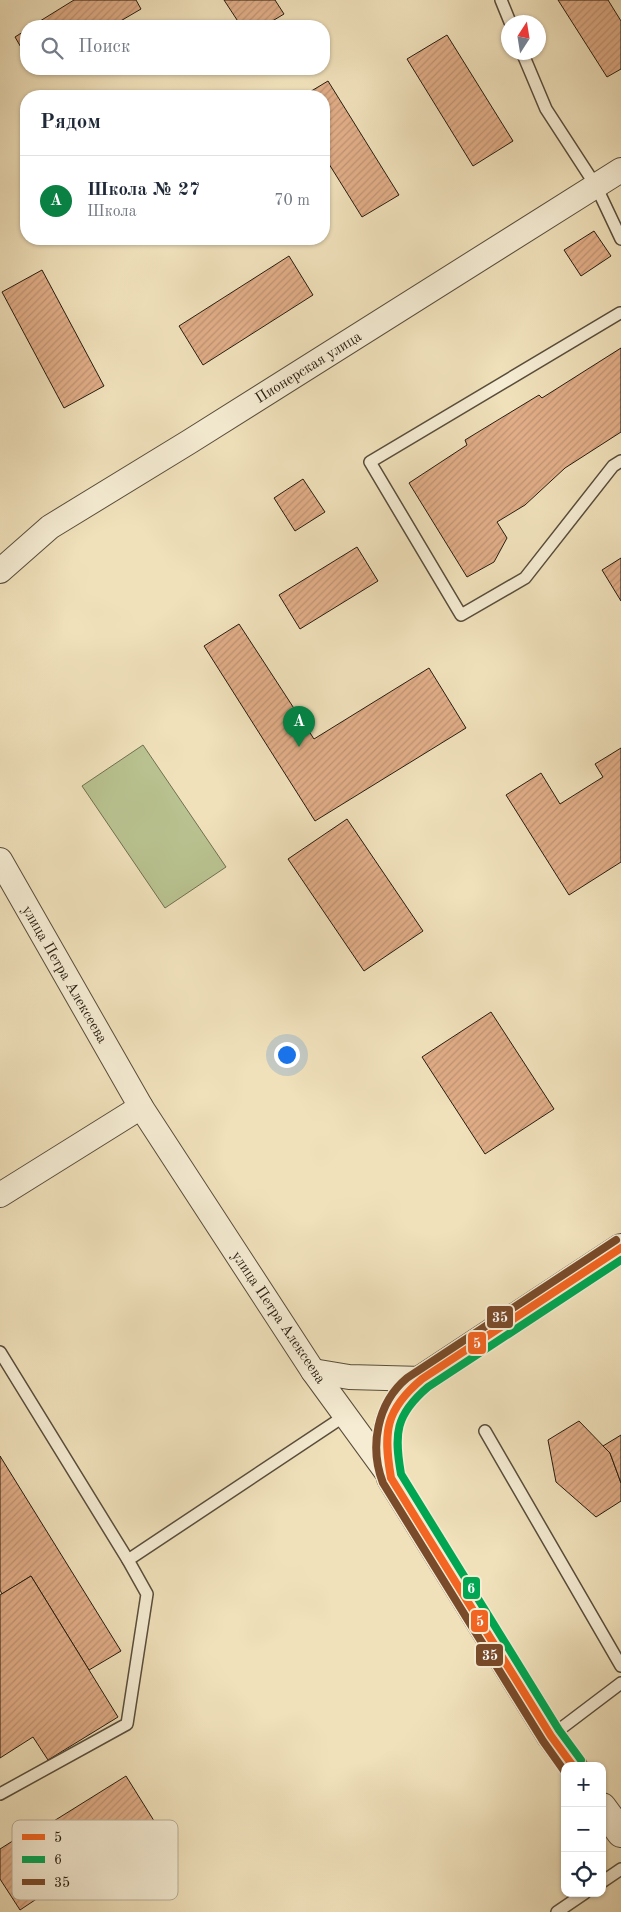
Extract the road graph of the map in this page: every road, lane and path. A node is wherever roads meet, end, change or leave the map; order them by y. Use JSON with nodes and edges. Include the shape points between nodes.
{"nodes":[{"id":1,"x":501,"y":0,"type":"edge"},
{"id":2,"x":507,"y":15,"type":"edge"},
{"id":3,"x":525,"y":60,"type":"edge"},
{"id":4,"x":621,"y":170,"type":"edge"},
{"id":5,"x":596,"y":186,"type":"junction"},
{"id":6,"x":621,"y":239,"type":"edge"},
{"id":7,"x":621,"y":310,"type":"edge"},
{"id":8,"x":621,"y":461,"type":"edge"},
{"id":9,"x":0,"y":571,"type":"edge"},
{"id":10,"x":0,"y":860,"type":"edge"},
{"id":11,"x":141,"y":1107,"type":"junction"},
{"id":12,"x":0,"y":1195,"type":"edge"},
{"id":13,"x":621,"y":1248,"type":"edge"},
{"id":14,"x":0,"y":1352,"type":"edge"},
{"id":15,"x":313,"y":1371,"type":"junction"},
{"id":16,"x":422,"y":1379,"type":"junction"},
{"id":17,"x":346,"y":1415,"type":"junction"},
{"id":18,"x":485,"y":1431,"type":"dead end"},
{"id":19,"x":391,"y":1478,"type":"junction"},
{"id":20,"x":128,"y":1560,"type":"junction"},
{"id":21,"x":621,"y":1666,"type":"edge"},
{"id":22,"x":621,"y":1683,"type":"edge"},
{"id":23,"x":551,"y":1736,"type":"junction"},
{"id":24,"x":570,"y":1762,"type":"edge"},
{"id":25,"x":0,"y":1794,"type":"edge"},
{"id":26,"x":606,"y":1812,"type":"edge"},
{"id":27,"x":621,"y":1833,"type":"edge"},
{"id":28,"x":621,"y":1869,"type":"edge"},
{"id":29,"x":606,"y":1879,"type":"edge"},
{"id":30,"x":579,"y":1897,"type":"edge"},
{"id":31,"x":557,"y":1912,"type":"edge"}],
"edges":[{"from":1,"to":2,"type":"lane"},
{"from":3,"to":5,"type":"lane","via":[[546,109]]},
{"from":4,"to":5,"type":"street","name":"Пионерская улица"},
{"from":5,"to":6,"type":"lane"},
{"from":5,"to":9,"type":"street","name":"Пионерская улица","via":[[50,527]]},
{"from":7,"to":8,"type":"lane","via":[[370,462],[461,616],[525,578],[613,466]]},
{"from":10,"to":11,"type":"street","name":"улица Петра Алексеева"},
{"from":11,"to":12,"type":"street"},
{"from":11,"to":15,"type":"street","name":"улица Петра Алексеева"},
{"from":13,"to":16,"type":"street"},
{"from":14,"to":20,"type":"lane"},
{"from":15,"to":16,"type":"street"},
{"from":15,"to":17,"type":"street","name":"улица Петра Алексеева"},
{"from":16,"to":19,"type":"street","via":[[400,1399],[388,1423],[386,1444]]},
{"from":17,"to":19,"type":"street","name":"улица Петра Алексеева"},
{"from":17,"to":20,"type":"lane"},
{"from":18,"to":21,"type":"lane"},
{"from":19,"to":23,"type":"street","name":"улица Петра Алексеева"},
{"from":20,"to":25,"type":"lane","via":[[147,1594],[128,1724]]},
{"from":22,"to":23,"type":"lane"},
{"from":23,"to":24,"type":"street","name":"улица Петра Алексеева"},
{"from":26,"to":27,"type":"street"},
{"from":28,"to":29,"type":"lane"},
{"from":30,"to":31,"type":"lane"}]}
